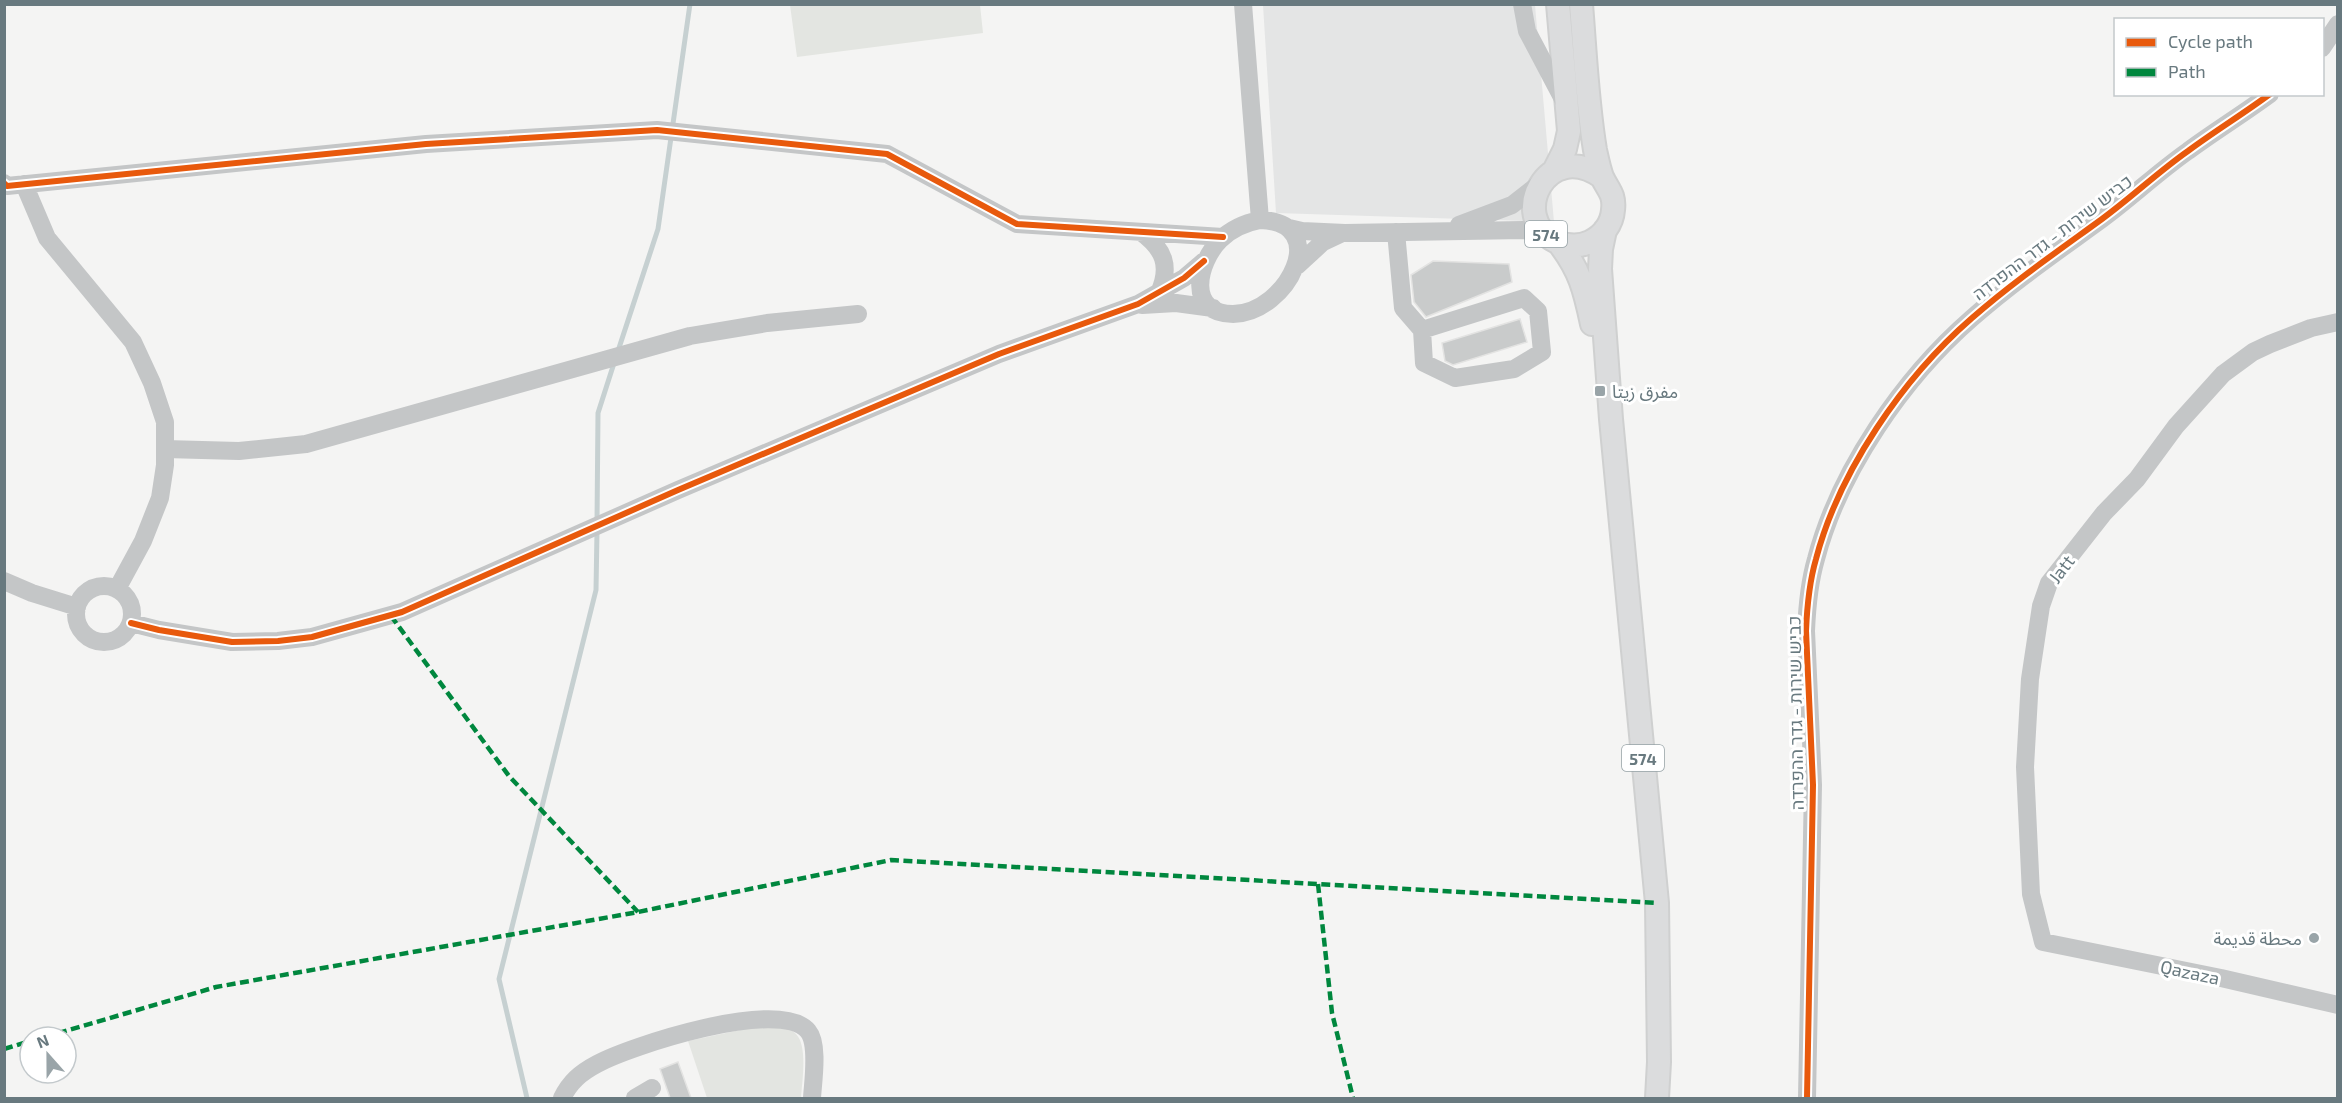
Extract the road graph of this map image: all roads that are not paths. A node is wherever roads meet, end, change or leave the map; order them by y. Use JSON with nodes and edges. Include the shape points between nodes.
{"nodes":[{"id":1,"x":1243,"y":4,"type":"edge"},
{"id":2,"x":1522,"y":4,"type":"edge"},
{"id":3,"x":1558,"y":4,"type":"edge"},
{"id":4,"x":1581,"y":4,"type":"edge"},
{"id":5,"x":2337,"y":24,"type":"edge"},
{"id":6,"x":2324,"y":45,"type":"edge"},
{"id":7,"x":2267,"y":96,"type":"edge"},
{"id":8,"x":1569,"y":109,"type":"junction"},
{"id":9,"x":1549,"y":175,"type":"junction"},
{"id":10,"x":1602,"y":177,"type":"junction"},
{"id":11,"x":10,"y":185,"type":"edge"},
{"id":12,"x":1260,"y":220,"type":"junction"},
{"id":13,"x":1289,"y":228,"type":"junction"},
{"id":14,"x":1443,"y":230,"type":"junction"},
{"id":15,"x":1605,"y":230,"type":"junction"},
{"id":16,"x":1141,"y":232,"type":"junction"},
{"id":17,"x":1396,"y":232,"type":"junction"},
{"id":18,"x":1344,"y":233,"type":"junction"},
{"id":19,"x":1224,"y":237,"type":"junction"},
{"id":20,"x":1552,"y":238,"type":"junction"},
{"id":21,"x":1204,"y":261,"type":"junction"},
{"id":22,"x":1297,"y":266,"type":"junction"},
{"id":23,"x":1159,"y":293,"type":"junction"},
{"id":24,"x":1131,"y":306,"type":"junction"},
{"id":25,"x":1213,"y":308,"type":"junction"},
{"id":26,"x":858,"y":314,"type":"dead end"},
{"id":27,"x":2337,"y":322,"type":"edge"},
{"id":28,"x":1422,"y":330,"type":"junction"},
{"id":29,"x":1611,"y":419,"type":"junction"},
{"id":30,"x":165,"y":449,"type":"junction"},
{"id":31,"x":4,"y":581,"type":"edge"},
{"id":32,"x":117,"y":589,"type":"junction"},
{"id":33,"x":77,"y":608,"type":"junction"},
{"id":34,"x":131,"y":623,"type":"junction"},
{"id":35,"x":2043,"y":942,"type":"joint"},
{"id":36,"x":2337,"y":1005,"type":"edge"},
{"id":37,"x":652,"y":1088,"type":"dead end"},
{"id":38,"x":562,"y":1098,"type":"edge"},
{"id":39,"x":635,"y":1098,"type":"edge"},
{"id":40,"x":812,"y":1098,"type":"edge"},
{"id":41,"x":1657,"y":1098,"type":"edge"},
{"id":42,"x":1807,"y":1098,"type":"edge"}],
"edges":[{"from":1,"to":12,"type":"street"},
{"from":2,"to":8,"type":"street","via":[[1527,31]]},
{"from":3,"to":8,"type":"main road","number":"574"},
{"from":4,"to":10,"type":"main road","number":"574","via":[[1592,128]]},
{"from":5,"to":6,"type":"street"},
{"from":7,"to":42,"type":"street","name":"כביש שירות - גדר ההפרדה","via":[[2169,165],[1953,335],[1883,421],[1839,497],[1815,561],[1808,606],[1813,794]]},
{"from":8,"to":9,"type":"main road","number":"574","via":[[1567,140]]},
{"from":9,"to":10,"type":"main road","via":[[1566,166],[1579,166]]},
{"from":9,"to":14,"type":"street","via":[[1512,206]]},
{"from":9,"to":20,"type":"main road","number":"574","via":[[1537,190],[1534,203],[1535,217]]},
{"from":10,"to":15,"type":"main road","number":"574","via":[[1614,200]]},
{"from":11,"to":16,"type":"street","via":[[426,144],[657,130],[887,154],[1017,224]]},
{"from":11,"to":30,"type":"street","via":[[47,238],[133,342],[165,422]]},
{"from":12,"to":13,"type":"street","via":[[1274,220]]},
{"from":12,"to":19,"type":"street","via":[[1244,223]]},
{"from":13,"to":18,"type":"street"},
{"from":13,"to":22,"type":"street","via":[[1296,241]]},
{"from":14,"to":17,"type":"street"},
{"from":14,"to":20,"type":"street","via":[[1523,230]]},
{"from":15,"to":20,"type":"main road","number":"574","via":[[1589,243],[1576,246]]},
{"from":15,"to":29,"type":"main road","number":"574","via":[[1600,269]]},
{"from":16,"to":19,"type":"street"},
{"from":16,"to":23,"type":"street","via":[[1160,250],[1165,264],[1165,280]]},
{"from":17,"to":18,"type":"street"},
{"from":17,"to":28,"type":"street","via":[[1403,308]]},
{"from":18,"to":22,"type":"street","via":[[1323,242]]},
{"from":19,"to":21,"type":"street"},
{"from":20,"to":29,"type":"main road","number":"574","via":[[1578,270],[1585,288]]},
{"from":21,"to":23,"type":"street"},
{"from":21,"to":25,"type":"street","via":[[1200,288],[1206,303]]},
{"from":22,"to":25,"type":"street","via":[[1282,290],[1258,308],[1234,314]]},
{"from":23,"to":24,"type":"street"},
{"from":24,"to":25,"type":"street","via":[[1176,303]]},
{"from":24,"to":34,"type":"street","via":[[999,354],[678,490],[430,601],[369,623],[312,637],[232,642]]},
{"from":26,"to":30,"type":"street","via":[[690,336],[306,444],[239,451]]},
{"from":27,"to":35,"type":"street","name":"Jatt","via":[[2270,344],[2223,374],[2049,582],[2041,606],[2030,679],[2025,767],[2031,894]]},
{"from":28,"to":28,"type":"street","via":[[1524,298],[1538,311],[1542,352],[1515,369],[1455,378],[1424,363]]},
{"from":29,"to":41,"type":"main road","number":"574","via":[[1657,903]]},
{"from":30,"to":32,"type":"street","via":[[160,498],[143,541]]},
{"from":31,"to":33,"type":"street"},
{"from":32,"to":33,"type":"street","via":[[90,589]]},
{"from":32,"to":34,"type":"street","via":[[131,603]]},
{"from":33,"to":34,"type":"street","via":[[80,629],[94,640],[112,641]]},
{"from":35,"to":36,"type":"street","name":"Qazaza"},
{"from":37,"to":39,"type":"street"},
{"from":38,"to":40,"type":"street","via":[[569,1083],[618,1055],[685,1033],[772,1017],[790,1020],[807,1030],[814,1047]]}]}
